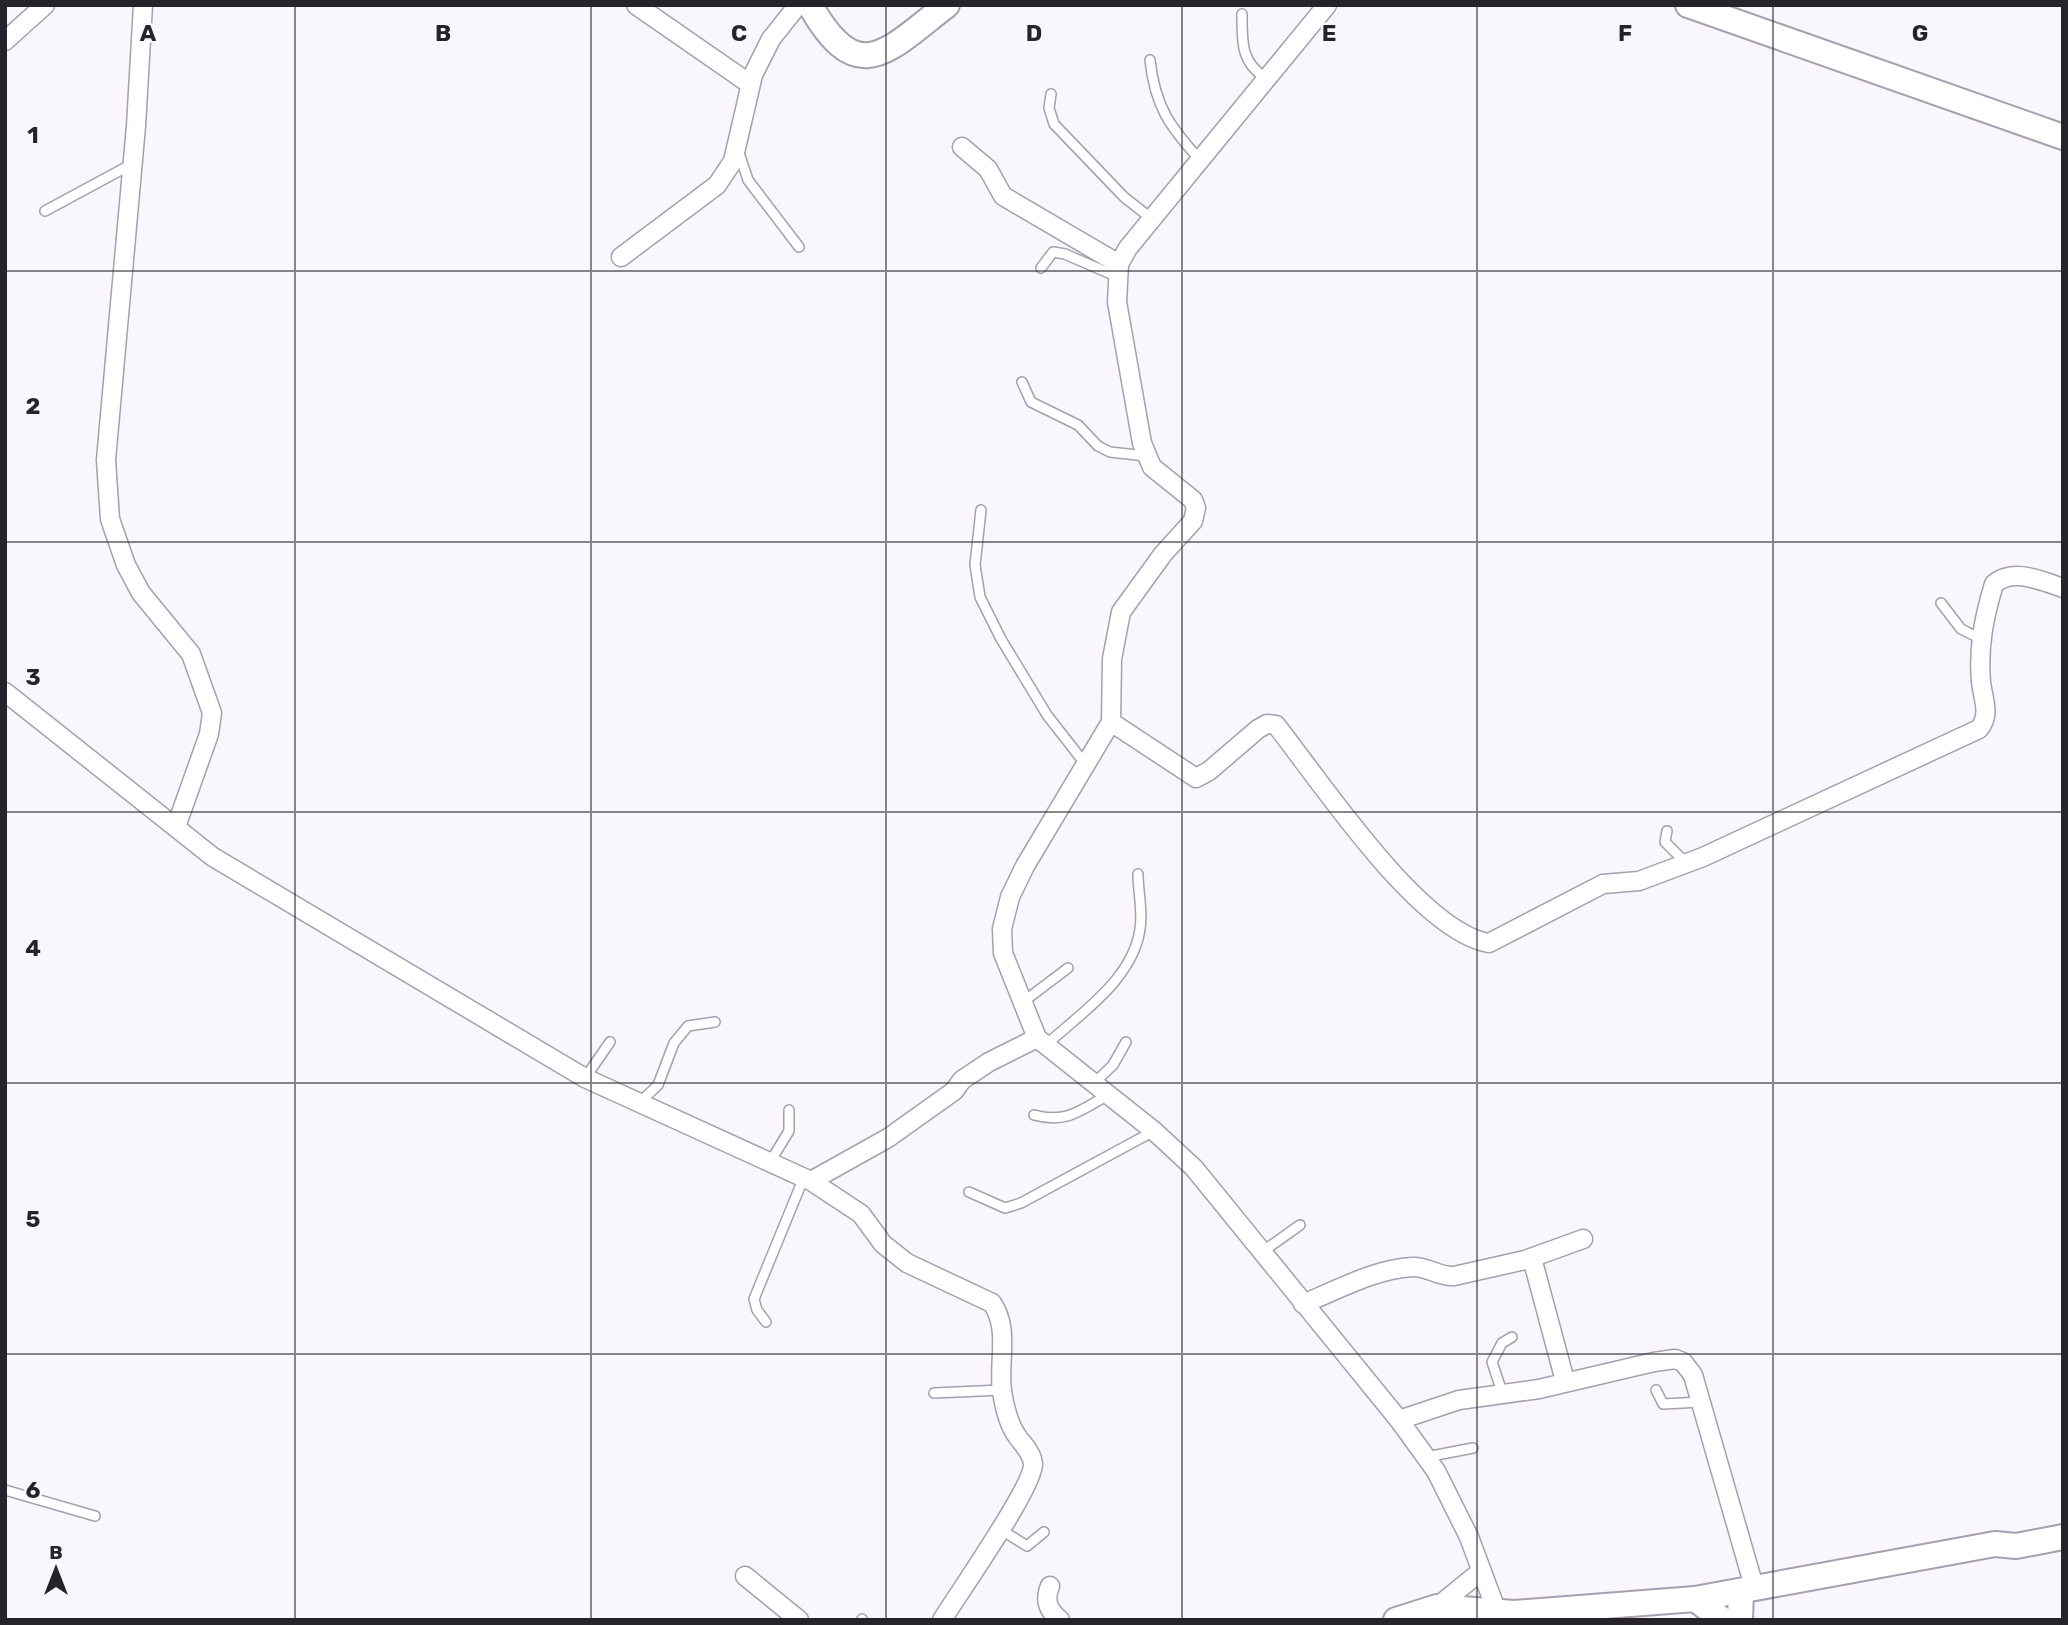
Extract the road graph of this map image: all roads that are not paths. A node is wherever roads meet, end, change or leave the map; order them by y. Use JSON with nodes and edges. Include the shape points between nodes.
{"nodes":[{"id":1,"x":45,"y":5,"type":"edge"},
{"id":2,"x":143,"y":5,"type":"edge"},
{"id":3,"x":636,"y":5,"type":"edge"},
{"id":4,"x":798,"y":5,"type":"edge"},
{"id":5,"x":810,"y":5,"type":"edge"},
{"id":6,"x":1324,"y":6,"type":"edge"},
{"id":7,"x":1692,"y":6,"type":"edge"},
{"id":8,"x":941,"y":7,"type":"edge"},
{"id":9,"x":1242,"y":14,"type":"dead end"},
{"id":10,"x":5,"y":41,"type":"edge"},
{"id":11,"x":1150,"y":60,"type":"dead end"},
{"id":12,"x":1269,"y":80,"type":"junction"},
{"id":13,"x":750,"y":84,"type":"junction"},
{"id":14,"x":1051,"y":94,"type":"dead end"},
{"id":15,"x":2063,"y":137,"type":"edge"},
{"id":16,"x":737,"y":144,"type":"junction"},
{"id":17,"x":962,"y":147,"type":"dead end"},
{"id":18,"x":1201,"y":161,"type":"junction"},
{"id":19,"x":132,"y":164,"type":"junction"},
{"id":20,"x":45,"y":211,"type":"dead end"},
{"id":21,"x":1152,"y":219,"type":"junction"},
{"id":22,"x":799,"y":247,"type":"dead end"},
{"id":23,"x":621,"y":257,"type":"dead end"},
{"id":24,"x":1041,"y":268,"type":"dead end"},
{"id":25,"x":1118,"y":271,"type":"junction"},
{"id":26,"x":1022,"y":382,"type":"dead end"},
{"id":27,"x":1146,"y":456,"type":"junction"},
{"id":28,"x":981,"y":510,"type":"dead end"},
{"id":29,"x":2063,"y":588,"type":"edge"},
{"id":30,"x":1941,"y":604,"type":"dead end"},
{"id":31,"x":1981,"y":639,"type":"junction"},
{"id":32,"x":5,"y":692,"type":"edge"},
{"id":33,"x":1111,"y":722,"type":"junction"},
{"id":34,"x":1086,"y":765,"type":"junction"},
{"id":35,"x":176,"y":827,"type":"junction"},
{"id":36,"x":1667,"y":831,"type":"dead end"},
{"id":37,"x":1687,"y":863,"type":"junction"},
{"id":38,"x":1138,"y":874,"type":"dead end"},
{"id":39,"x":1068,"y":968,"type":"dead end"},
{"id":40,"x":1021,"y":1003,"type":"junction"},
{"id":41,"x":715,"y":1022,"type":"dead end"},
{"id":42,"x":610,"y":1042,"type":"dead end"},
{"id":43,"x":1041,"y":1042,"type":"junction"},
{"id":44,"x":1126,"y":1042,"type":"dead end"},
{"id":45,"x":585,"y":1078,"type":"junction"},
{"id":46,"x":1101,"y":1089,"type":"junction"},
{"id":47,"x":639,"y":1103,"type":"junction"},
{"id":48,"x":789,"y":1110,"type":"dead end"},
{"id":49,"x":1034,"y":1115,"type":"dead end"},
{"id":50,"x":1154,"y":1131,"type":"junction"},
{"id":51,"x":770,"y":1162,"type":"junction"},
{"id":52,"x":807,"y":1179,"type":"junction"},
{"id":53,"x":969,"y":1192,"type":"dead end"},
{"id":54,"x":1300,"y":1225,"type":"dead end"},
{"id":55,"x":1583,"y":1239,"type":"dead end"},
{"id":56,"x":1261,"y":1253,"type":"junction"},
{"id":57,"x":1532,"y":1258,"type":"junction"},
{"id":58,"x":1303,"y":1304,"type":"junction"},
{"id":59,"x":766,"y":1322,"type":"dead end"},
{"id":60,"x":1513,"y":1337,"type":"dead end"},
{"id":61,"x":1565,"y":1381,"type":"junction"},
{"id":62,"x":1002,"y":1390,"type":"junction"},
{"id":63,"x":1656,"y":1390,"type":"dead end"},
{"id":64,"x":1502,"y":1392,"type":"junction"},
{"id":65,"x":934,"y":1393,"type":"dead end"},
{"id":66,"x":1701,"y":1402,"type":"junction"},
{"id":67,"x":1399,"y":1420,"type":"junction"},
{"id":68,"x":1473,"y":1448,"type":"dead end"},
{"id":69,"x":1426,"y":1457,"type":"junction"},
{"id":70,"x":5,"y":1490,"type":"edge"},
{"id":71,"x":95,"y":1516,"type":"dead end"},
{"id":72,"x":1000,"y":1529,"type":"junction"},
{"id":73,"x":1044,"y":1532,"type":"dead end"},
{"id":74,"x":2063,"y":1537,"type":"edge"},
{"id":75,"x":1480,"y":1572,"type":"junction"},
{"id":76,"x":745,"y":1576,"type":"dead end"},
{"id":77,"x":1050,"y":1586,"type":"dead end"},
{"id":78,"x":1748,"y":1591,"type":"junction"},
{"id":79,"x":1695,"y":1599,"type":"junction"},
{"id":80,"x":1437,"y":1607,"type":"junction"},
{"id":81,"x":1497,"y":1612,"type":"junction"},
{"id":82,"x":799,"y":1620,"type":"edge"},
{"id":83,"x":942,"y":1620,"type":"edge"},
{"id":84,"x":1060,"y":1620,"type":"edge"},
{"id":85,"x":1396,"y":1620,"type":"edge"},
{"id":86,"x":1723,"y":1620,"type":"edge"},
{"id":87,"x":1740,"y":1620,"type":"edge"}],
"edges":[{"from":1,"to":10,"type":"street"},
{"from":2,"to":19,"type":"street"},
{"from":3,"to":13,"type":"street"},
{"from":4,"to":13,"type":"street","via":[[771,39]]},
{"from":5,"to":8,"type":"street","via":[[837,45],[868,57],[886,52]]},
{"from":6,"to":12,"type":"street"},
{"from":7,"to":15,"type":"street"},
{"from":9,"to":12,"type":"lane","via":[[1246,57],[1251,69]]},
{"from":11,"to":18,"type":"lane","via":[[1152,81],[1171,128]]},
{"from":12,"to":18,"type":"street"},
{"from":13,"to":16,"type":"street"},
{"from":14,"to":21,"type":"lane","via":[[1054,124],[1124,197]]},
{"from":16,"to":22,"type":"lane","via":[[748,180]]},
{"from":16,"to":23,"type":"street","via":[[733,161],[717,184]]},
{"from":17,"to":25,"type":"street","via":[[988,169],[1003,196]]},
{"from":18,"to":21,"type":"street"},
{"from":19,"to":20,"type":"lane"},
{"from":19,"to":35,"type":"street","via":[[106,460],[110,519],[125,565],[141,593],[191,654],[212,713]]},
{"from":21,"to":25,"type":"street"},
{"from":24,"to":25,"type":"lane","via":[[1053,252]]},
{"from":25,"to":27,"type":"street","via":[[1116,302]]},
{"from":26,"to":27,"type":"lane","via":[[1031,402],[1078,425],[1098,446]]},
{"from":27,"to":33,"type":"street","via":[[1196,508],[1193,521],[1121,612],[1112,659]]},
{"from":28,"to":34,"type":"lane","via":[[975,565],[980,597],[1047,715]]},
{"from":29,"to":31,"type":"street","via":[[2013,576],[2001,578],[1994,584]]},
{"from":30,"to":31,"type":"lane","via":[[1961,629]]},
{"from":31,"to":37,"type":"street","via":[[1986,709],[1979,729]]},
{"from":32,"to":35,"type":"street"},
{"from":33,"to":34,"type":"street"},
{"from":33,"to":37,"type":"street","via":[[1196,778],[1258,729],[1276,725],[1392,873],[1429,911],[1471,940],[1489,943],[1603,884],[1639,881]]},
{"from":34,"to":40,"type":"street","via":[[1010,897],[1002,929],[1003,953]]},
{"from":35,"to":45,"type":"street","via":[[213,857]]},
{"from":36,"to":37,"type":"lane","via":[[1665,842]]},
{"from":38,"to":43,"type":"lane","via":[[1141,927],[1132,957],[1118,978]]},
{"from":39,"to":40,"type":"lane"},
{"from":40,"to":43,"type":"street"},
{"from":41,"to":47,"type":"lane","via":[[688,1026],[674,1043],[659,1086]]},
{"from":42,"to":45,"type":"lane"},
{"from":43,"to":46,"type":"street"},
{"from":43,"to":52,"type":"street","via":[[989,1062],[888,1138]]},
{"from":44,"to":46,"type":"lane"},
{"from":45,"to":47,"type":"street"},
{"from":46,"to":49,"type":"lane","via":[[1068,1118]]},
{"from":46,"to":50,"type":"street"},
{"from":47,"to":51,"type":"street"},
{"from":48,"to":51,"type":"lane","via":[[789,1131]]},
{"from":50,"to":53,"type":"lane","via":[[1021,1203],[1005,1208]]},
{"from":50,"to":56,"type":"street","via":[[1194,1168]]},
{"from":51,"to":52,"type":"street"},
{"from":52,"to":59,"type":"lane","via":[[754,1299]]},
{"from":52,"to":62,"type":"street","via":[[862,1214],[883,1244],[907,1263],[992,1303],[1002,1328]]},
{"from":54,"to":56,"type":"lane"},
{"from":55,"to":57,"type":"street"},
{"from":56,"to":58,"type":"street"},
{"from":57,"to":58,"type":"street","via":[[1446,1276],[1426,1267],[1396,1269]]},
{"from":57,"to":61,"type":"street"},
{"from":58,"to":67,"type":"street"},
{"from":60,"to":64,"type":"lane","via":[[1502,1343],[1492,1362]]},
{"from":61,"to":64,"type":"street","via":[[1539,1390]]},
{"from":61,"to":66,"type":"street","via":[[1675,1359],[1684,1362],[1693,1375]]},
{"from":62,"to":65,"type":"lane"},
{"from":62,"to":72,"type":"street","via":[[1016,1435],[1033,1462]]},
{"from":63,"to":66,"type":"lane","via":[[1663,1404]]},
{"from":64,"to":67,"type":"street","via":[[1459,1399]]},
{"from":66,"to":78,"type":"street"},
{"from":67,"to":69,"type":"street"},
{"from":68,"to":69,"type":"lane"},
{"from":69,"to":75,"type":"street","via":[[1453,1502]]},
{"from":70,"to":71,"type":"lane"},
{"from":72,"to":73,"type":"lane","via":[[1027,1546]]},
{"from":72,"to":83,"type":"street"},
{"from":74,"to":78,"type":"street","via":[[2016,1546],[1995,1544]]},
{"from":75,"to":80,"type":"street"},
{"from":75,"to":81,"type":"street"},
{"from":76,"to":82,"type":"street"},
{"from":77,"to":84,"type":"street","via":[[1047,1606]]},
{"from":78,"to":79,"type":"street"},
{"from":78,"to":87,"type":"street"},
{"from":79,"to":81,"type":"street"},
{"from":79,"to":86,"type":"street"},
{"from":80,"to":81,"type":"street"},
{"from":80,"to":85,"type":"street"}]}
